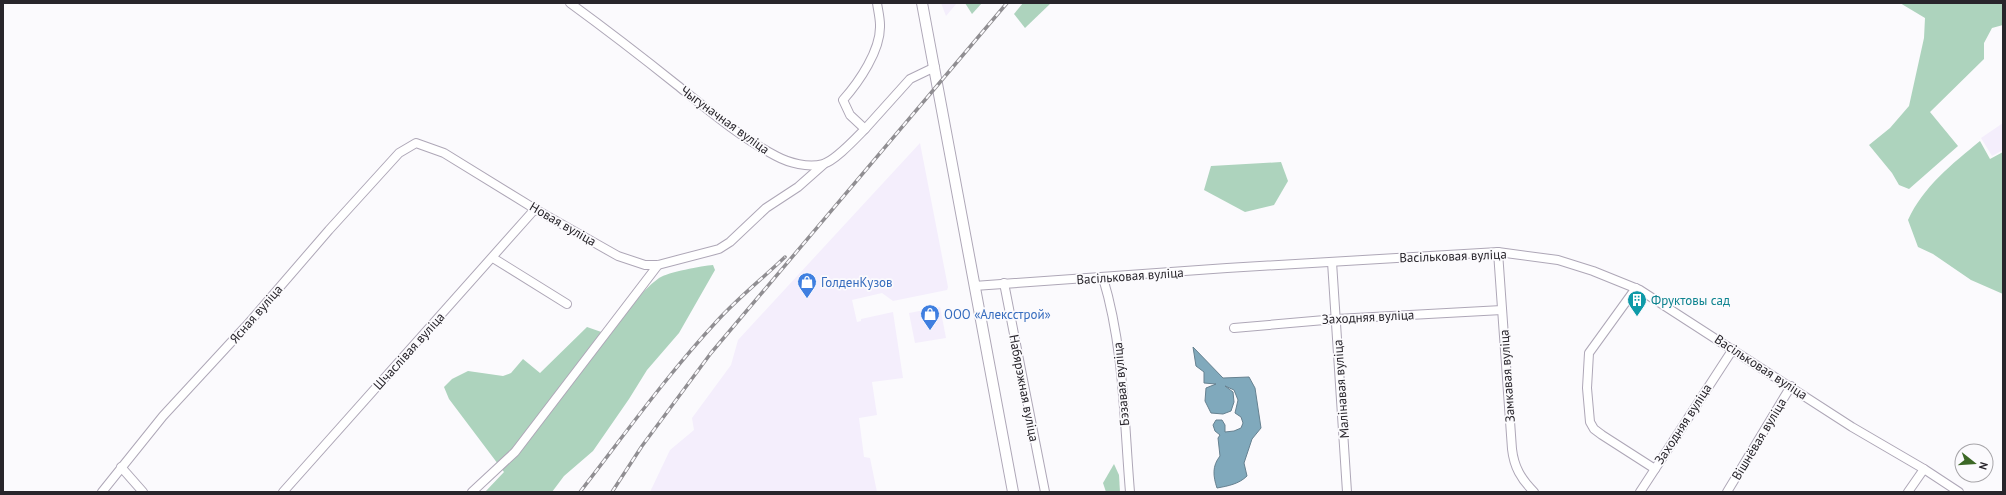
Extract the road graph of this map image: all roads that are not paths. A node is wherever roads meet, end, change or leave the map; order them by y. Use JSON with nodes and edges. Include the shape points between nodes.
{"nodes":[{"id":1,"x":570,"y":3,"type":"edge"},
{"id":2,"x":877,"y":3,"type":"edge"},
{"id":3,"x":922,"y":3,"type":"edge"},
{"id":4,"x":935,"y":67,"type":"junction"},
{"id":5,"x":865,"y":129,"type":"junction"},
{"id":6,"x":416,"y":143,"type":"joint"},
{"id":7,"x":824,"y":164,"type":"junction"},
{"id":8,"x":535,"y":209,"type":"junction"},
{"id":9,"x":1498,"y":252,"type":"junction"},
{"id":10,"x":493,"y":258,"type":"junction"},
{"id":11,"x":1332,"y":262,"type":"junction"},
{"id":12,"x":658,"y":266,"type":"junction"},
{"id":13,"x":1103,"y":278,"type":"junction"},
{"id":14,"x":1004,"y":283,"type":"junction"},
{"id":15,"x":974,"y":286,"type":"junction"},
{"id":16,"x":1636,"y":288,"type":"junction"},
{"id":17,"x":567,"y":304,"type":"dead end"},
{"id":18,"x":1502,"y":310,"type":"junction"},
{"id":19,"x":1336,"y":318,"type":"junction"},
{"id":20,"x":1234,"y":328,"type":"dead end"},
{"id":21,"x":1733,"y":349,"type":"junction"},
{"id":22,"x":1792,"y":386,"type":"junction"},
{"id":23,"x":121,"y":467,"type":"junction"},
{"id":24,"x":1655,"y":469,"type":"junction"},
{"id":25,"x":1924,"y":469,"type":"junction"},
{"id":26,"x":102,"y":492,"type":"edge"},
{"id":27,"x":143,"y":492,"type":"edge"},
{"id":28,"x":283,"y":492,"type":"edge"},
{"id":29,"x":472,"y":492,"type":"edge"},
{"id":30,"x":1013,"y":492,"type":"edge"},
{"id":31,"x":1045,"y":492,"type":"edge"},
{"id":32,"x":1130,"y":492,"type":"edge"},
{"id":33,"x":1347,"y":492,"type":"edge"},
{"id":34,"x":1534,"y":492,"type":"edge"},
{"id":35,"x":1640,"y":492,"type":"edge"},
{"id":36,"x":1727,"y":492,"type":"edge"},
{"id":37,"x":1908,"y":492,"type":"edge"},
{"id":38,"x":1959,"y":492,"type":"edge"}],
"edges":[{"from":1,"to":7,"type":"street","name":"Чыгуначная вуліца","via":[[754,143],[794,163]]},
{"from":2,"to":5,"type":"street","via":[[880,26],[875,47],[865,70],[843,100],[850,115]]},
{"from":3,"to":4,"type":"street"},
{"from":4,"to":5,"type":"street","via":[[910,79]]},
{"from":4,"to":15,"type":"street"},
{"from":5,"to":7,"type":"street","via":[[846,148]]},
{"from":6,"to":8,"type":"street","name":"Новая вуліца","via":[[444,153]]},
{"from":6,"to":23,"type":"street","name":"Ясная вуліца","via":[[399,153],[247,325],[162,416]]},
{"from":7,"to":12,"type":"street","name":"Новая вуліца","via":[[798,187],[766,208],[719,249]]},
{"from":8,"to":10,"type":"street","name":"Шчаслівая вуліца"},
{"from":8,"to":12,"type":"street","name":"Новая вуліца","via":[[618,256],[645,265]]},
{"from":9,"to":11,"type":"street","name":"Васільковая вуліца"},
{"from":9,"to":16,"type":"street","name":"Васільковая вуліца","via":[[1558,260]]},
{"from":9,"to":18,"type":"street","name":"Замкавая вуліца"},
{"from":10,"to":17,"type":"street"},
{"from":10,"to":28,"type":"street","name":"Шчаслівая вуліца"},
{"from":11,"to":13,"type":"street","name":"Васільковая вуліца"},
{"from":11,"to":19,"type":"street","name":"Малінавая вуліца"},
{"from":12,"to":29,"type":"street","via":[[515,452]]},
{"from":13,"to":14,"type":"street","name":"Васільковая вуліца"},
{"from":13,"to":32,"type":"street","name":"Бэзавая вуліца","via":[[1115,322],[1119,352]]},
{"from":14,"to":15,"type":"street","name":"Васільковая вуліца"},
{"from":14,"to":31,"type":"street","name":"Набярэжная вуліца"},
{"from":15,"to":30,"type":"street"},
{"from":16,"to":21,"type":"street","name":"Васільковая вуліца"},
{"from":16,"to":24,"type":"street","name":"Заходняя вуліца","via":[[1589,354],[1587,388],[1590,422],[1602,435]]},
{"from":18,"to":19,"type":"street","name":"Заходняя вуліца"},
{"from":18,"to":34,"type":"street","name":"Замкавая вуліца","via":[[1514,462],[1525,483]]},
{"from":19,"to":20,"type":"street","name":"Заходняя вуліца"},
{"from":19,"to":33,"type":"street","name":"Малінавая вуліца"},
{"from":21,"to":22,"type":"street","name":"Васільковая вуліца"},
{"from":21,"to":24,"type":"street","name":"Заходняя вуліца"},
{"from":22,"to":25,"type":"street","name":"Васільковая вуліца","via":[[1852,427]]},
{"from":22,"to":36,"type":"street","name":"Вішнёвая вуліца"},
{"from":23,"to":26,"type":"street","name":"Ясная вуліца"},
{"from":23,"to":27,"type":"street"},
{"from":24,"to":35,"type":"street"},
{"from":25,"to":37,"type":"street"},
{"from":25,"to":38,"type":"street","name":"Васільковая вуліца"}]}
